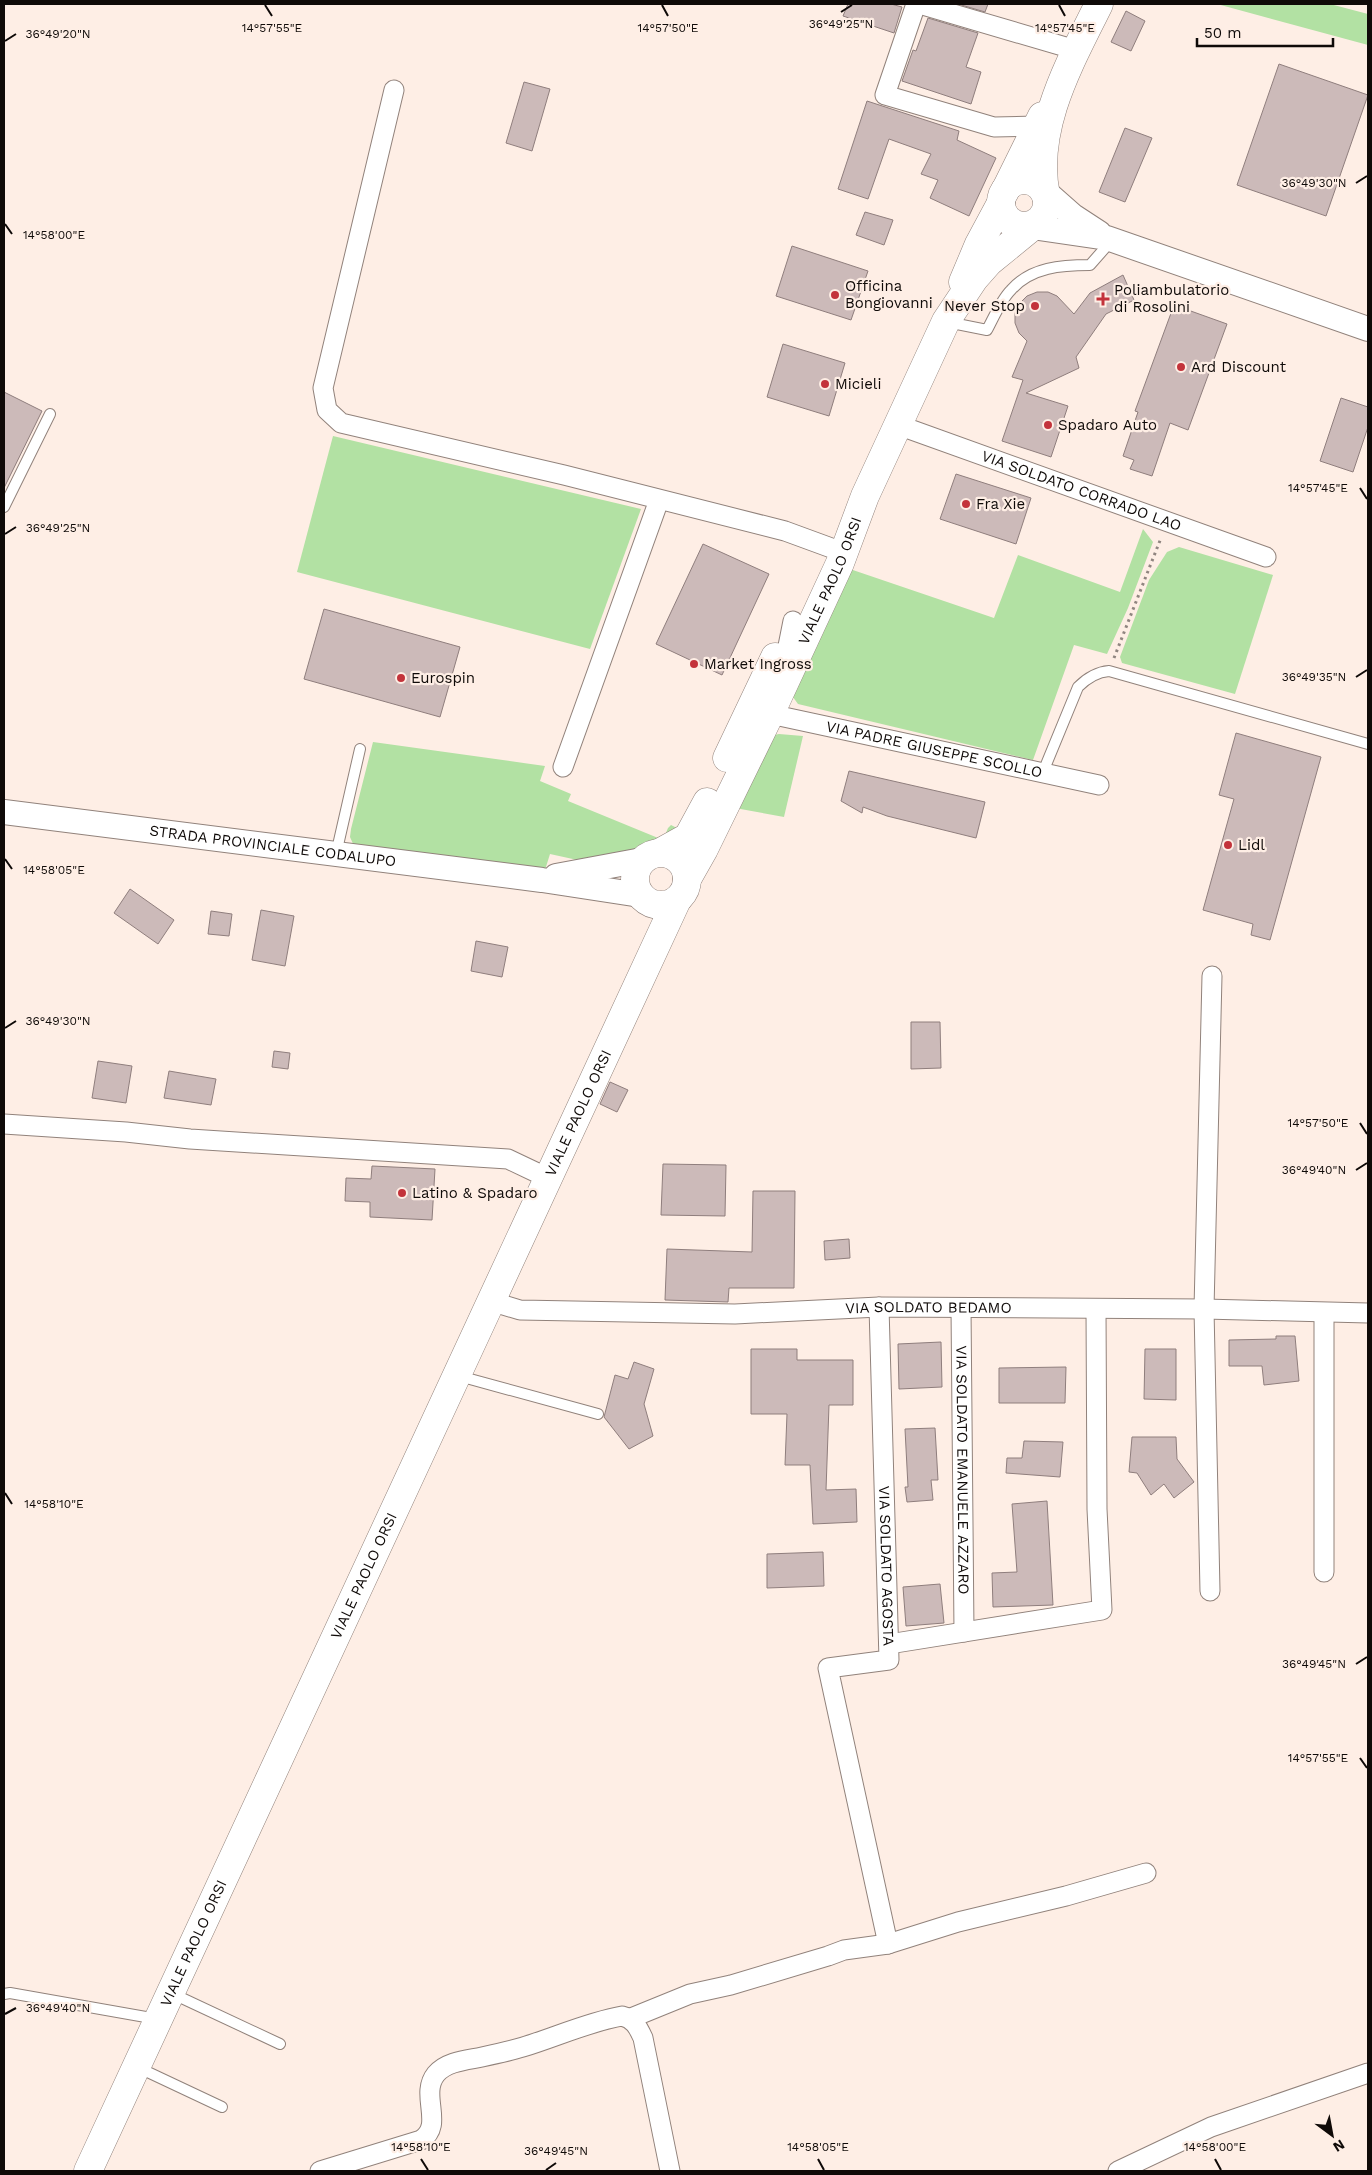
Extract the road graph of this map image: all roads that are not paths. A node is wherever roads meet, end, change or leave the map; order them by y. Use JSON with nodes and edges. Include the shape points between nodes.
{"nodes":[{"id":1,"x":918,"y":4,"type":"edge"},
{"id":2,"x":1099,"y":4,"type":"edge"},
{"id":3,"x":1076,"y":50,"type":"junction"},
{"id":4,"x":394,"y":90,"type":"dead end"},
{"id":5,"x":1058,"y":91,"type":"junction"},
{"id":6,"x":1036,"y":126,"type":"junction"},
{"id":7,"x":994,"y":127,"type":"junction"},
{"id":8,"x":1020,"y":157,"type":"junction"},
{"id":9,"x":1043,"y":191,"type":"junction"},
{"id":10,"x":1003,"y":198,"type":"junction"},
{"id":11,"x":1028,"y":231,"type":"junction"},
{"id":12,"x":1110,"y":239,"type":"junction"},
{"id":13,"x":950,"y":315,"type":"junction"},
{"id":14,"x":1368,"y":329,"type":"edge"},
{"id":15,"x":50,"y":414,"type":"dead end"},
{"id":16,"x":898,"y":425,"type":"junction"},
{"id":17,"x":659,"y":500,"type":"junction"},
{"id":18,"x":4,"y":507,"type":"edge"},
{"id":19,"x":837,"y":550,"type":"junction"},
{"id":20,"x":1266,"y":557,"type":"dead end"},
{"id":21,"x":793,"y":621,"type":"junction"},
{"id":22,"x":770,"y":714,"type":"junction"},
{"id":23,"x":1368,"y":744,"type":"edge"},
{"id":24,"x":360,"y":749,"type":"dead end"},
{"id":25,"x":563,"y":767,"type":"dead end"},
{"id":26,"x":1043,"y":772,"type":"junction"},
{"id":27,"x":1099,"y":785,"type":"dead end"},
{"id":28,"x":704,"y":808,"type":"junction"},
{"id":29,"x":4,"y":812,"type":"edge"},
{"id":30,"x":336,"y":854,"type":"junction"},
{"id":31,"x":652,"y":856,"type":"junction"},
{"id":32,"x":542,"y":880,"type":"junction"},
{"id":33,"x":682,"y":890,"type":"junction"},
{"id":34,"x":642,"y":897,"type":"junction"},
{"id":35,"x":1212,"y":976,"type":"dead end"},
{"id":36,"x":641,"y":980,"type":"junction"},
{"id":37,"x":4,"y":1124,"type":"edge"},
{"id":38,"x":548,"y":1178,"type":"junction"},
{"id":39,"x":490,"y":1300,"type":"junction"},
{"id":40,"x":879,"y":1307,"type":"junction"},
{"id":41,"x":960,"y":1308,"type":"junction"},
{"id":42,"x":1096,"y":1309,"type":"junction"},
{"id":43,"x":1204,"y":1309,"type":"junction"},
{"id":44,"x":1324,"y":1313,"type":"junction"},
{"id":45,"x":1368,"y":1313,"type":"edge"},
{"id":46,"x":456,"y":1374,"type":"junction"},
{"id":47,"x":598,"y":1414,"type":"dead end"},
{"id":48,"x":1324,"y":1572,"type":"dead end"},
{"id":49,"x":1210,"y":1591,"type":"dead end"},
{"id":50,"x":964,"y":1632,"type":"junction"},
{"id":51,"x":889,"y":1644,"type":"junction"},
{"id":52,"x":1146,"y":1873,"type":"dead end"},
{"id":53,"x":888,"y":1944,"type":"junction"},
{"id":54,"x":170,"y":1992,"type":"junction"},
{"id":55,"x":4,"y":1994,"type":"edge"},
{"id":56,"x":631,"y":2018,"type":"junction"},
{"id":57,"x":158,"y":2019,"type":"junction"},
{"id":58,"x":280,"y":2044,"type":"dead end"},
{"id":59,"x":136,"y":2067,"type":"junction"},
{"id":60,"x":1368,"y":2074,"type":"edge"},
{"id":61,"x":222,"y":2107,"type":"dead end"},
{"id":62,"x":88,"y":2171,"type":"edge"},
{"id":63,"x":320,"y":2171,"type":"edge"},
{"id":64,"x":670,"y":2171,"type":"edge"},
{"id":65,"x":1118,"y":2171,"type":"edge"}],
"edges":[{"from":1,"to":3,"type":"street"},
{"from":1,"to":7,"type":"street","via":[[885,95]]},
{"from":2,"to":3,"type":"main road"},
{"from":3,"to":5,"type":"main road"},
{"from":4,"to":17,"type":"street","via":[[324,388],[328,410],[341,423]]},
{"from":5,"to":6,"type":"main road"},
{"from":5,"to":9,"type":"main road","via":[[1044,148]]},
{"from":6,"to":7,"type":"street"},
{"from":6,"to":8,"type":"main road"},
{"from":7,"to":8,"type":"street","via":[[1014,144]]},
{"from":8,"to":10,"type":"main road"},
{"from":9,"to":10,"type":"main road","via":[[1033,182],[1020,181],[1013,183]]},
{"from":9,"to":11,"type":"main road","via":[[1046,210]]},
{"from":9,"to":12,"type":"street","via":[[1073,216]]},
{"from":10,"to":11,"type":"main road","via":[[1006,217]]},
{"from":10,"to":13,"type":"main road","via":[[979,244]]},
{"from":11,"to":12,"type":"street","via":[[1064,230]]},
{"from":11,"to":13,"type":"main road","via":[[974,279]]},
{"from":12,"to":13,"type":"lane","via":[[1090,265],[1062,265],[1042,270],[1021,281],[1010,291],[987,330]]},
{"from":12,"to":14,"type":"street"},
{"from":13,"to":16,"type":"main road","name":"VIALE PAOLO ORSI"},
{"from":15,"to":18,"type":"lane"},
{"from":16,"to":19,"type":"main road","name":"VIALE PAOLO ORSI"},
{"from":16,"to":20,"type":"street","name":"VIA SOLDATO CORRADO LAO"},
{"from":17,"to":19,"type":"street","via":[[785,531]]},
{"from":17,"to":25,"type":"street"},
{"from":19,"to":21,"type":"main road","name":"VIALE PAOLO ORSI"},
{"from":19,"to":22,"type":"main road","name":"VIALE PAOLO ORSI"},
{"from":21,"to":22,"type":"street","via":[[787,651],[766,694],[764,703]]},
{"from":21,"to":28,"type":"main road","name":"VIALE PAOLO ORSI"},
{"from":22,"to":26,"type":"street","name":"VIA PADRE GIUSEPPE SCOLLO"},
{"from":22,"to":28,"type":"street","via":[[757,721],[728,777]]},
{"from":22,"to":33,"type":"main road","name":"VIALE PAOLO ORSI"},
{"from":23,"to":26,"type":"lane","via":[[1109,671],[1087,678],[1078,687]]},
{"from":24,"to":30,"type":"lane"},
{"from":26,"to":27,"type":"street","name":"VIA PADRE GIUSEPPE SCOLLO"},
{"from":28,"to":31,"type":"main road","name":"VIALE PAOLO ORSI","via":[[688,837]]},
{"from":29,"to":30,"type":"street","name":"STRADA PROVINCIALE CODALUPO"},
{"from":30,"to":32,"type":"street","name":"STRADA PROVINCIALE CODALUPO"},
{"from":31,"to":32,"type":"street"},
{"from":31,"to":33,"type":"main road","via":[[672,855],[680,860],[685,869]]},
{"from":31,"to":34,"type":"main road","via":[[636,868],[636,887]]},
{"from":32,"to":34,"type":"street","name":"STRADA PROVINCIALE CODALUPO"},
{"from":33,"to":34,"type":"main road","via":[[660,905]]},
{"from":33,"to":36,"type":"main road","name":"VIALE PAOLO ORSI"},
{"from":34,"to":36,"type":"main road","via":[[648,914],[649,932]]},
{"from":35,"to":43,"type":"street"},
{"from":36,"to":38,"type":"main road","name":"VIALE PAOLO ORSI"},
{"from":37,"to":38,"type":"street","via":[[508,1159]]},
{"from":38,"to":39,"type":"main road","name":"VIALE PAOLO ORSI"},
{"from":39,"to":40,"type":"street","name":"VIA SOLDATO BEDAMO","via":[[520,1310],[735,1314]]},
{"from":39,"to":46,"type":"main road","name":"VIALE PAOLO ORSI"},
{"from":40,"to":41,"type":"street","name":"VIA SOLDATO BEDAMO"},
{"from":40,"to":51,"type":"street","name":"VIA SOLDATO AGOSTA"},
{"from":41,"to":42,"type":"street","name":"VIA SOLDATO BEDAMO"},
{"from":41,"to":50,"type":"street","name":"VIA SOLDATO EMANUELE AZZARO"},
{"from":42,"to":43,"type":"street","name":"VIA SOLDATO BEDAMO"},
{"from":42,"to":50,"type":"street","via":[[1097,1509],[1102,1610]]},
{"from":43,"to":44,"type":"street","name":"VIA SOLDATO BEDAMO"},
{"from":43,"to":49,"type":"street"},
{"from":44,"to":45,"type":"street","name":"VIA SOLDATO BEDAMO"},
{"from":44,"to":48,"type":"street"},
{"from":46,"to":47,"type":"lane"},
{"from":46,"to":54,"type":"main road","name":"VIALE PAOLO ORSI"},
{"from":50,"to":51,"type":"street"},
{"from":51,"to":53,"type":"street","name":"VIA SOLDATO AGOSTA","via":[[889,1660],[828,1668]]},
{"from":52,"to":53,"type":"street","via":[[958,1922]]},
{"from":53,"to":56,"type":"street","via":[[844,1950],[731,1985],[690,1994]]},
{"from":54,"to":57,"type":"main road","name":"VIALE PAOLO ORSI"},
{"from":54,"to":58,"type":"lane"},
{"from":55,"to":57,"type":"lane"},
{"from":56,"to":63,"type":"street","via":[[610,2018],[522,2048],[447,2065],[436,2074],[431,2085],[432,2128],[429,2135]]},
{"from":56,"to":64,"type":"street","via":[[643,2038]]},
{"from":57,"to":59,"type":"main road","name":"VIALE PAOLO ORSI"},
{"from":59,"to":61,"type":"lane"},
{"from":59,"to":62,"type":"main road","name":"VIALE PAOLO ORSI"},
{"from":60,"to":65,"type":"street","via":[[1211,2127]]}]}
